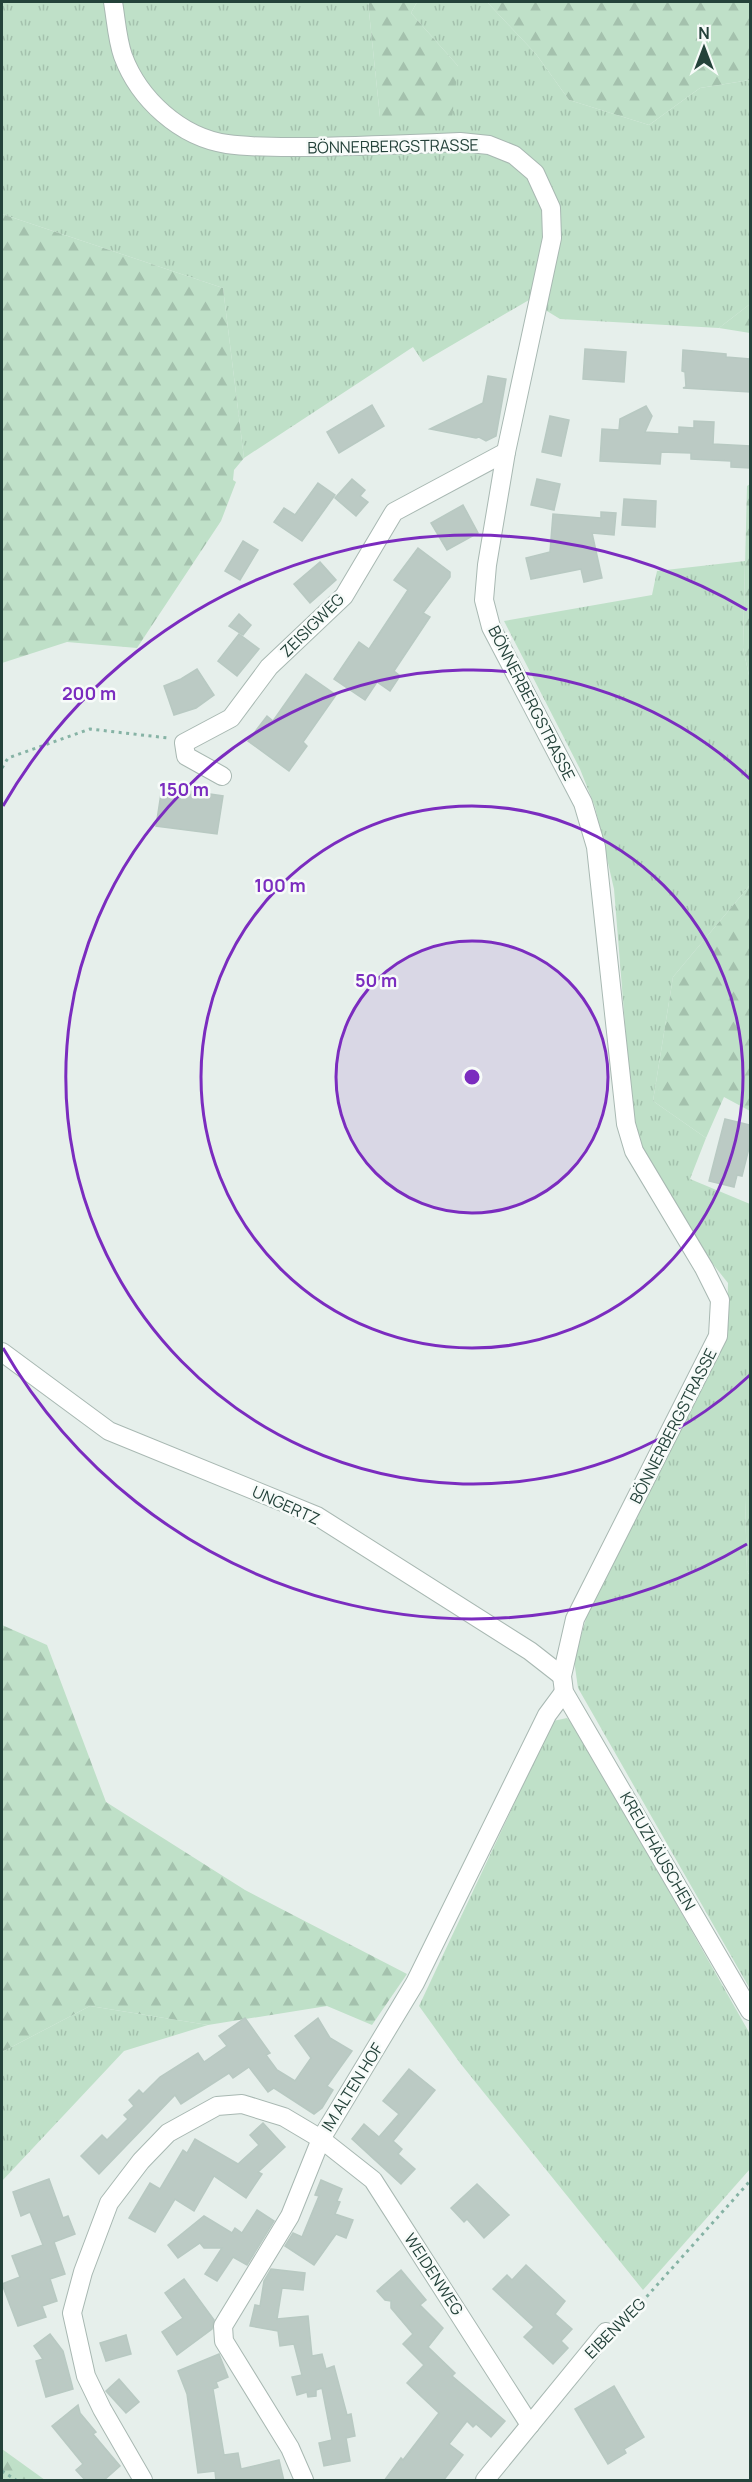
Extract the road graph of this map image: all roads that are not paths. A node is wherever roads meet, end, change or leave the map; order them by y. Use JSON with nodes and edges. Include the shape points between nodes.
{"nodes":[{"id":1,"x":114,"y":2,"type":"edge"},
{"id":2,"x":506,"y":452,"type":"junction"},
{"id":3,"x":222,"y":776,"type":"dead end"},
{"id":4,"x":2,"y":1352,"type":"edge"},
{"id":5,"x":563,"y":1684,"type":"junction"},
{"id":6,"x":750,"y":2011,"type":"edge"},
{"id":7,"x":321,"y":2139,"type":"junction"},
{"id":8,"x":606,"y":2332,"type":"road end"},
{"id":9,"x":530,"y":2425,"type":"junction"},
{"id":10,"x":142,"y":2481,"type":"edge"},
{"id":11,"x":304,"y":2481,"type":"edge"},
{"id":12,"x":485,"y":2481,"type":"edge"}],
"edges":[{"from":1,"to":2,"type":"street","name":"BÖNNERBERGSTRASSE","via":[[123,55],[134,79],[166,116],[192,133],[225,144],[279,147],[460,142],[489,145],[514,155],[535,173],[551,208],[552,238]]},
{"from":2,"to":3,"type":"street","name":"ZEISIGWEG","via":[[393,512],[344,596],[269,667],[231,718],[184,743],[186,756]]},
{"from":2,"to":5,"type":"street","name":"BÖNNERBERGSTRASSE","via":[[484,600],[491,627],[584,803],[596,847],[624,1113],[634,1151],[720,1300],[718,1336],[575,1619]]},
{"from":4,"to":5,"type":"street","name":"UNGERTZ","via":[[109,1431],[317,1516],[530,1651]]},
{"from":5,"to":6,"type":"street","name":"KREUZHÄUSCHEN"},
{"from":5,"to":7,"type":"street","name":"IM ALTEN HOF","via":[[415,1983]]},
{"from":7,"to":9,"type":"street","name":"WEIDENWEG","via":[[373,2180]]},
{"from":7,"to":10,"type":"street","name":"WEIDENWEG","via":[[284,2117],[242,2104],[217,2106],[168,2133],[108,2203],[72,2313],[86,2376]]},
{"from":7,"to":11,"type":"street","name":"IM ALTEN HOF","via":[[290,2216],[223,2326],[224,2341],[290,2448]]},
{"from":8,"to":9,"type":"street","name":"EIBENWEG"},
{"from":9,"to":12,"type":"street","name":"EIBENWEG"}]}
